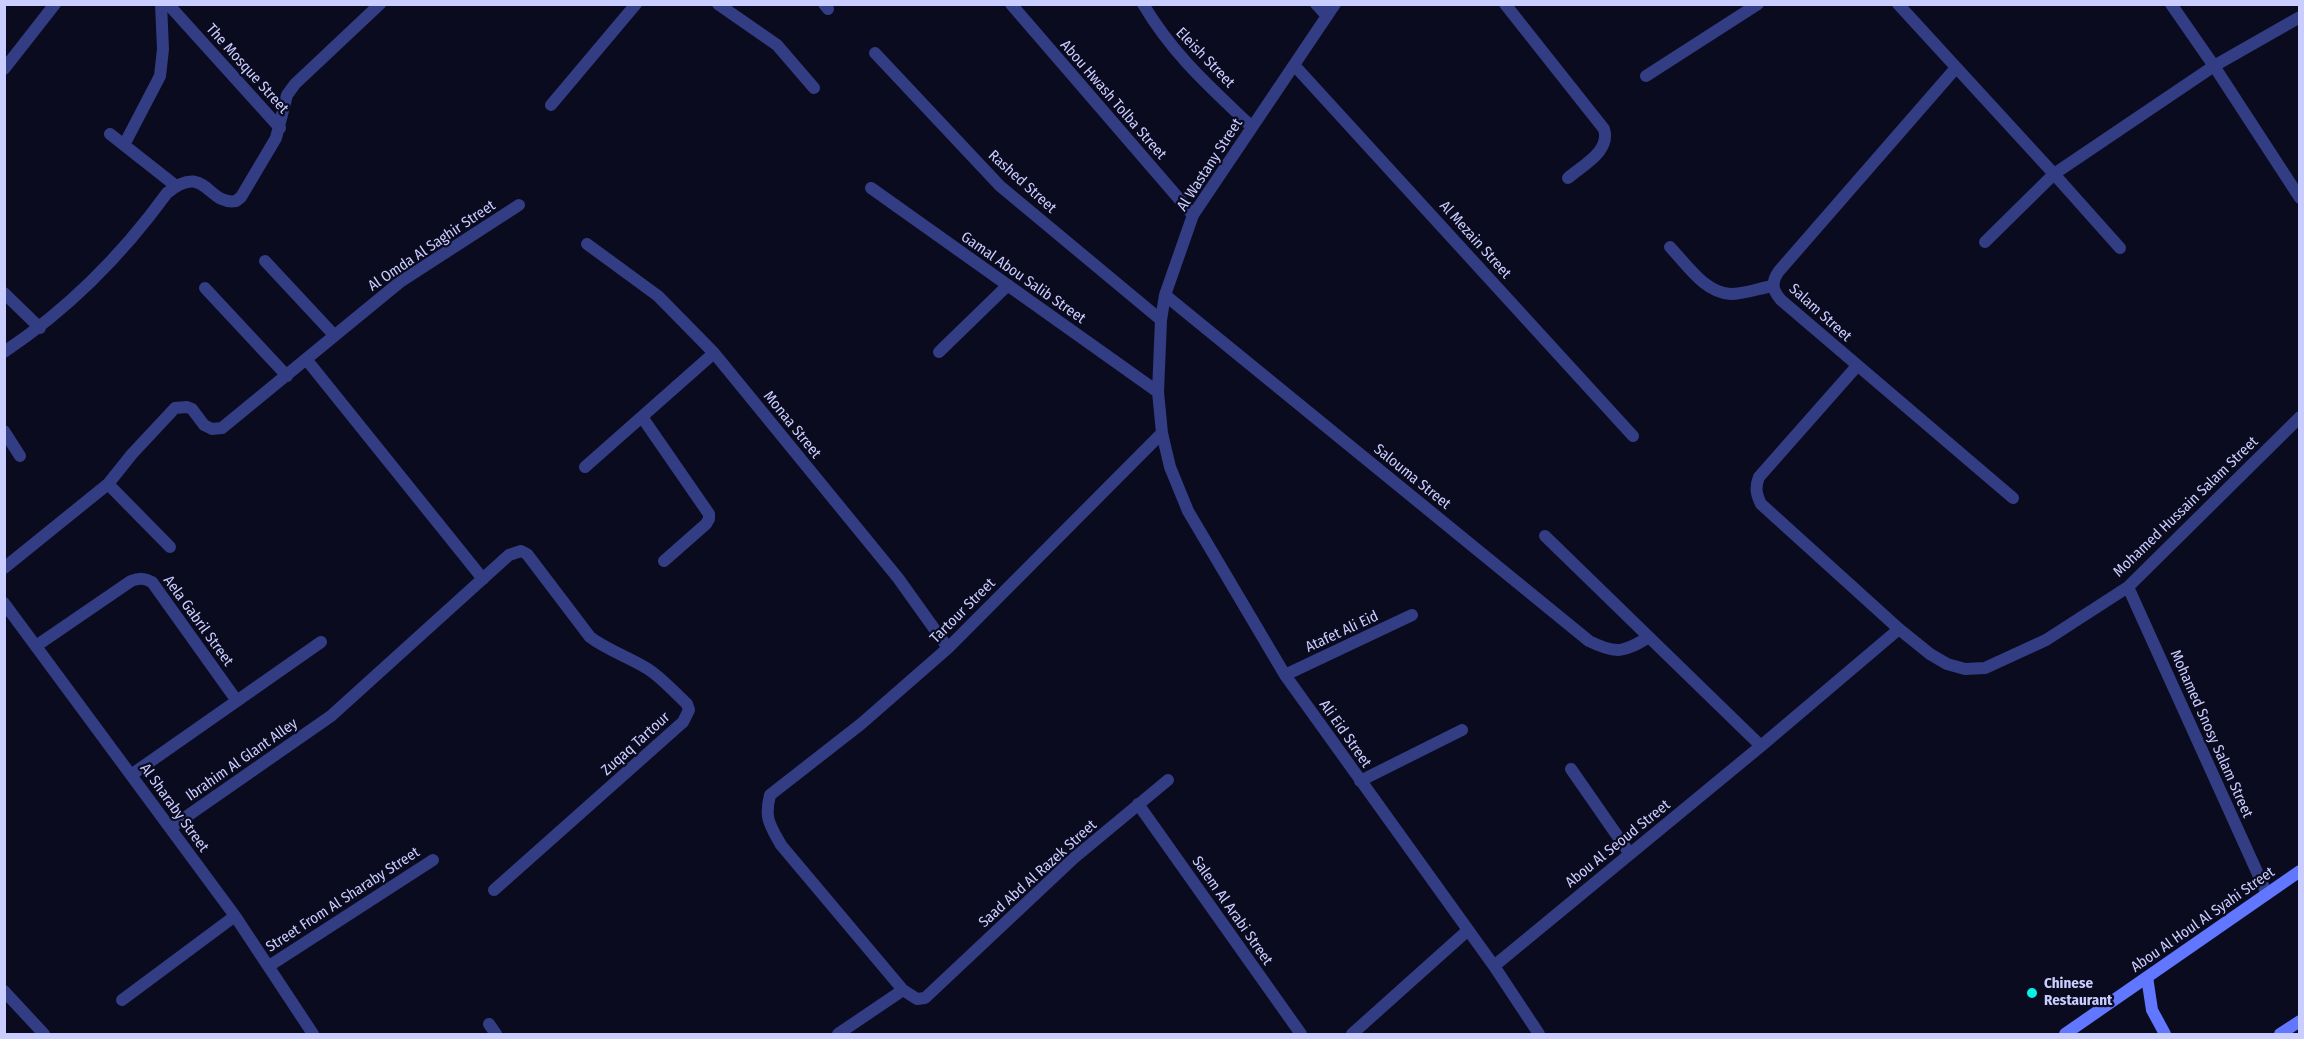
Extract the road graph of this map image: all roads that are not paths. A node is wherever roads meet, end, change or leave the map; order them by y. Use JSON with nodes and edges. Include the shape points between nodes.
{"nodes":[{"id":1,"x":55,"y":4,"type":"edge"},
{"id":2,"x":161,"y":4,"type":"edge"},
{"id":3,"x":168,"y":4,"type":"edge"},
{"id":4,"x":380,"y":4,"type":"edge"},
{"id":5,"x":636,"y":4,"type":"edge"},
{"id":6,"x":718,"y":4,"type":"edge"},
{"id":7,"x":1011,"y":4,"type":"edge"},
{"id":8,"x":1143,"y":4,"type":"edge"},
{"id":9,"x":1316,"y":4,"type":"edge"},
{"id":10,"x":1335,"y":4,"type":"edge"},
{"id":11,"x":1505,"y":4,"type":"edge"},
{"id":12,"x":1758,"y":4,"type":"edge"},
{"id":13,"x":1898,"y":4,"type":"edge"},
{"id":14,"x":2171,"y":4,"type":"edge"},
{"id":15,"x":1327,"y":16,"type":"junction"},
{"id":16,"x":2300,"y":17,"type":"edge"},
{"id":17,"x":875,"y":53,"type":"dead end"},
{"id":18,"x":1294,"y":66,"type":"junction"},
{"id":19,"x":2214,"y":66,"type":"junction"},
{"id":20,"x":4,"y":69,"type":"edge"},
{"id":21,"x":1955,"y":69,"type":"junction"},
{"id":22,"x":1646,"y":76,"type":"dead end"},
{"id":23,"x":814,"y":88,"type":"dead end"},
{"id":24,"x":551,"y":105,"type":"dead end"},
{"id":25,"x":280,"y":128,"type":"junction"},
{"id":26,"x":1252,"y":128,"type":"junction"},
{"id":27,"x":110,"y":134,"type":"dead end"},
{"id":28,"x":124,"y":145,"type":"junction"},
{"id":29,"x":2055,"y":174,"type":"junction"},
{"id":30,"x":1568,"y":178,"type":"dead end"},
{"id":31,"x":176,"y":186,"type":"junction"},
{"id":32,"x":871,"y":188,"type":"dead end"},
{"id":33,"x":2300,"y":198,"type":"edge"},
{"id":34,"x":519,"y":205,"type":"dead end"},
{"id":35,"x":1193,"y":215,"type":"junction"},
{"id":36,"x":1985,"y":242,"type":"dead end"},
{"id":37,"x":587,"y":244,"type":"dead end"},
{"id":38,"x":1670,"y":247,"type":"dead end"},
{"id":39,"x":2120,"y":248,"type":"dead end"},
{"id":40,"x":265,"y":261,"type":"dead end"},
{"id":41,"x":1008,"y":285,"type":"junction"},
{"id":42,"x":1773,"y":286,"type":"junction"},
{"id":43,"x":205,"y":288,"type":"dead end"},
{"id":44,"x":4,"y":293,"type":"edge"},
{"id":45,"x":1165,"y":295,"type":"junction"},
{"id":46,"x":1161,"y":320,"type":"junction"},
{"id":47,"x":40,"y":328,"type":"junction"},
{"id":48,"x":334,"y":335,"type":"junction"},
{"id":49,"x":4,"y":352,"type":"edge"},
{"id":50,"x":939,"y":352,"type":"dead end"},
{"id":51,"x":714,"y":353,"type":"junction"},
{"id":52,"x":306,"y":360,"type":"junction"},
{"id":53,"x":1857,"y":366,"type":"junction"},
{"id":54,"x":287,"y":376,"type":"junction"},
{"id":55,"x":1158,"y":392,"type":"junction"},
{"id":56,"x":642,"y":417,"type":"junction"},
{"id":57,"x":2300,"y":417,"type":"edge"},
{"id":58,"x":4,"y":431,"type":"edge"},
{"id":59,"x":1162,"y":433,"type":"junction"},
{"id":60,"x":1633,"y":436,"type":"dead end"},
{"id":61,"x":20,"y":456,"type":"dead end"},
{"id":62,"x":585,"y":466,"type":"dead end"},
{"id":63,"x":108,"y":484,"type":"junction"},
{"id":64,"x":2013,"y":498,"type":"dead end"},
{"id":65,"x":1545,"y":536,"type":"dead end"},
{"id":66,"x":170,"y":547,"type":"dead end"},
{"id":67,"x":664,"y":561,"type":"dead end"},
{"id":68,"x":4,"y":568,"type":"edge"},
{"id":69,"x":483,"y":579,"type":"junction"},
{"id":70,"x":2128,"y":587,"type":"junction"},
{"id":71,"x":4,"y":603,"type":"edge"},
{"id":72,"x":1412,"y":615,"type":"dead end"},
{"id":73,"x":1899,"y":629,"type":"junction"},
{"id":74,"x":1649,"y":637,"type":"junction"},
{"id":75,"x":321,"y":642,"type":"dead end"},
{"id":76,"x":36,"y":646,"type":"junction"},
{"id":77,"x":948,"y":648,"type":"junction"},
{"id":78,"x":1285,"y":675,"type":"junction"},
{"id":79,"x":237,"y":701,"type":"junction"},
{"id":80,"x":331,"y":716,"type":"joint"},
{"id":81,"x":1462,"y":730,"type":"dead end"},
{"id":82,"x":1761,"y":746,"type":"junction"},
{"id":83,"x":1571,"y":769,"type":"dead end"},
{"id":84,"x":131,"y":775,"type":"junction"},
{"id":85,"x":1168,"y":780,"type":"dead end"},
{"id":86,"x":1360,"y":781,"type":"junction"},
{"id":87,"x":1138,"y":804,"type":"junction"},
{"id":88,"x":170,"y":828,"type":"junction"},
{"id":89,"x":1630,"y":854,"type":"junction"},
{"id":90,"x":433,"y":860,"type":"dead end"},
{"id":91,"x":2300,"y":871,"type":"edge"},
{"id":92,"x":494,"y":890,"type":"dead end"},
{"id":93,"x":2267,"y":894,"type":"junction"},
{"id":94,"x":235,"y":916,"type":"junction"},
{"id":95,"x":1467,"y":931,"type":"junction"},
{"id":96,"x":269,"y":966,"type":"junction"},
{"id":97,"x":1494,"y":966,"type":"junction"},
{"id":98,"x":2147,"y":977,"type":"junction"},
{"id":99,"x":903,"y":990,"type":"junction"},
{"id":100,"x":4,"y":991,"type":"edge"},
{"id":101,"x":122,"y":1000,"type":"dead end"},
{"id":102,"x":2300,"y":1021,"type":"edge"},
{"id":103,"x":44,"y":1035,"type":"edge"},
{"id":104,"x":313,"y":1035,"type":"edge"},
{"id":105,"x":838,"y":1035,"type":"edge"},
{"id":106,"x":1301,"y":1035,"type":"edge"},
{"id":107,"x":1352,"y":1035,"type":"edge"},
{"id":108,"x":1539,"y":1035,"type":"edge"},
{"id":109,"x":2065,"y":1035,"type":"edge"},
{"id":110,"x":2165,"y":1035,"type":"edge"},
{"id":111,"x":2280,"y":1035,"type":"edge"}],
"edges":[{"from":1,"to":20,"type":"street"},
{"from":2,"to":28,"type":"street","via":[[160,76]]},
{"from":3,"to":25,"type":"street","name":"The Mosque Street"},
{"from":4,"to":25,"type":"street","via":[[295,84],[287,95]]},
{"from":5,"to":24,"type":"street"},
{"from":6,"to":23,"type":"street","via":[[777,45]]},
{"from":7,"to":35,"type":"street","name":"Abou Hwash Tolba Street"},
{"from":8,"to":26,"type":"street","name":"Eleish Street","via":[[1181,59]]},
{"from":9,"to":15,"type":"street"},
{"from":10,"to":15,"type":"street","name":"Al Wastany Street"},
{"from":11,"to":30,"type":"street","via":[[1604,129],[1602,150]]},
{"from":12,"to":22,"type":"street"},
{"from":13,"to":21,"type":"street"},
{"from":14,"to":19,"type":"street"},
{"from":15,"to":18,"type":"street","name":"Al Wastany Street"},
{"from":16,"to":19,"type":"street"},
{"from":17,"to":46,"type":"street","name":"Rashed Street","via":[[1000,186]]},
{"from":18,"to":26,"type":"street","name":"Al Wastany Street"},
{"from":18,"to":60,"type":"street","name":"Al Mezain Street"},
{"from":19,"to":29,"type":"street"},
{"from":19,"to":33,"type":"street"},
{"from":21,"to":29,"type":"street"},
{"from":21,"to":42,"type":"street","name":"Salam Street","via":[[1779,271]]},
{"from":25,"to":31,"type":"street","via":[[236,201],[224,200],[201,183],[188,181]]},
{"from":26,"to":35,"type":"street","name":"Al Wastany Street"},
{"from":27,"to":28,"type":"street"},
{"from":28,"to":31,"type":"street"},
{"from":29,"to":36,"type":"street"},
{"from":29,"to":39,"type":"street"},
{"from":31,"to":47,"type":"street","via":[[90,284]]},
{"from":32,"to":41,"type":"street","name":"Gamal Abou Salib Street"},
{"from":34,"to":48,"type":"street","name":"Al Omda Al Saghir Street","via":[[400,282]]},
{"from":35,"to":45,"type":"street","name":"Al Wastany Street"},
{"from":37,"to":51,"type":"street","name":"Monaa Street","via":[[658,296]]},
{"from":38,"to":42,"type":"street","via":[[1715,291],[1733,294]]},
{"from":40,"to":48,"type":"street"},
{"from":41,"to":50,"type":"street"},
{"from":41,"to":55,"type":"street","name":"Gamal Abou Salib Street"},
{"from":42,"to":53,"type":"street","name":"Salam Street","via":[[1781,300]]},
{"from":43,"to":54,"type":"street"},
{"from":44,"to":47,"type":"street"},
{"from":45,"to":46,"type":"street","name":"Al Wastany Street"},
{"from":45,"to":74,"type":"street","name":"Salouma Street","via":[[1589,641],[1601,647],[1627,650]]},
{"from":46,"to":55,"type":"street","name":"Al Wastany Street"},
{"from":47,"to":49,"type":"street"},
{"from":48,"to":52,"type":"street","name":"Al Omda Al Saghir Street"},
{"from":51,"to":56,"type":"street"},
{"from":51,"to":77,"type":"street","name":"Monaa Street","via":[[898,578]]},
{"from":52,"to":54,"type":"street","name":"Al Omda Al Saghir Street"},
{"from":52,"to":69,"type":"street"},
{"from":53,"to":64,"type":"street","name":"Salam Street"},
{"from":53,"to":73,"type":"street","name":"Mohamed Hussain Salam Street","via":[[1759,477],[1757,495],[1761,504]]},
{"from":54,"to":63,"type":"street","name":"Al Omda Al Saghir Street","via":[[222,428],[204,425],[187,406],[175,408]]},
{"from":55,"to":59,"type":"street","name":"Al Wastany Street"},
{"from":56,"to":62,"type":"street"},
{"from":56,"to":67,"type":"street","via":[[709,514],[706,524]]},
{"from":57,"to":70,"type":"street","name":"Mohamed Hussain Salam Street"},
{"from":58,"to":61,"type":"street"},
{"from":59,"to":77,"type":"street","name":"Tartour Street"},
{"from":59,"to":78,"type":"street","name":"Ali Eid Street","via":[[1170,467],[1188,511]]},
{"from":63,"to":66,"type":"street"},
{"from":63,"to":68,"type":"street","name":"Al Omda Al Saghir Street"},
{"from":65,"to":74,"type":"street"},
{"from":69,"to":80,"type":"street","name":"Zuqaq Tartour"},
{"from":69,"to":92,"type":"street","name":"Zuqaq Tartour","via":[[509,555],[521,551],[527,554],[590,637],[651,671],[689,710],[683,722]]},
{"from":70,"to":73,"type":"street","name":"Mohamed Hussain Salam Street","via":[[2046,640],[1985,668],[1965,669],[1947,664]]},
{"from":70,"to":93,"type":"street","name":"Mohamed Snosy Salam Street"},
{"from":71,"to":76,"type":"street","name":"Al Sharaby Street"},
{"from":72,"to":78,"type":"street","name":"Atafet Ali Eid"},
{"from":73,"to":82,"type":"street","name":"Abou Al Seoud Street"},
{"from":74,"to":82,"type":"street"},
{"from":75,"to":79,"type":"street"},
{"from":76,"to":79,"type":"street","name":"Aela Gabril Street","via":[[131,581],[146,579],[152,582]]},
{"from":76,"to":84,"type":"street","name":"Al Sharaby Street"},
{"from":77,"to":99,"type":"street","name":"Tartour Street","via":[[861,724],[770,795],[766,811],[781,845]]},
{"from":78,"to":86,"type":"street","name":"Ali Eid Street"},
{"from":79,"to":84,"type":"street"},
{"from":80,"to":88,"type":"street","name":"Ibrahim Al Glant Alley"},
{"from":81,"to":86,"type":"street"},
{"from":82,"to":89,"type":"street","name":"Abou Al Seoud Street"},
{"from":83,"to":89,"type":"street"},
{"from":84,"to":88,"type":"street","name":"Al Sharaby Street"},
{"from":85,"to":87,"type":"street","name":"Saad Abd Al Razek Street"},
{"from":86,"to":95,"type":"street","name":"Ali Eid Street"},
{"from":87,"to":99,"type":"street","name":"Saad Abd Al Razek Street","via":[[1074,858],[925,998],[917,999]]},
{"from":87,"to":106,"type":"street","name":"Salem Al Arabi Street"},
{"from":88,"to":94,"type":"street","name":"Al Sharaby Street"},
{"from":89,"to":97,"type":"street","name":"Abou Al Seoud Street"},
{"from":90,"to":96,"type":"street","name":"Street From Al Sharaby Street"},
{"from":91,"to":93,"type":"main road","name":"Abou Al Houl Al Syahi Street"},
{"from":93,"to":98,"type":"main road","name":"Abou Al Houl Al Syahi Street"},
{"from":94,"to":96,"type":"street","name":"Al Sharaby Street"},
{"from":94,"to":101,"type":"street"},
{"from":95,"to":97,"type":"street","name":"Ali Eid Street"},
{"from":95,"to":107,"type":"street"},
{"from":96,"to":104,"type":"street","name":"Al Sharaby Street"},
{"from":97,"to":108,"type":"street","name":"Ali Eid Street"},
{"from":98,"to":109,"type":"main road","name":"Abou Al Houl Al Syahi Street"},
{"from":98,"to":110,"type":"main road","via":[[2152,1010]]},
{"from":99,"to":105,"type":"street"},
{"from":100,"to":103,"type":"street"},
{"from":102,"to":111,"type":"main road"}]}
